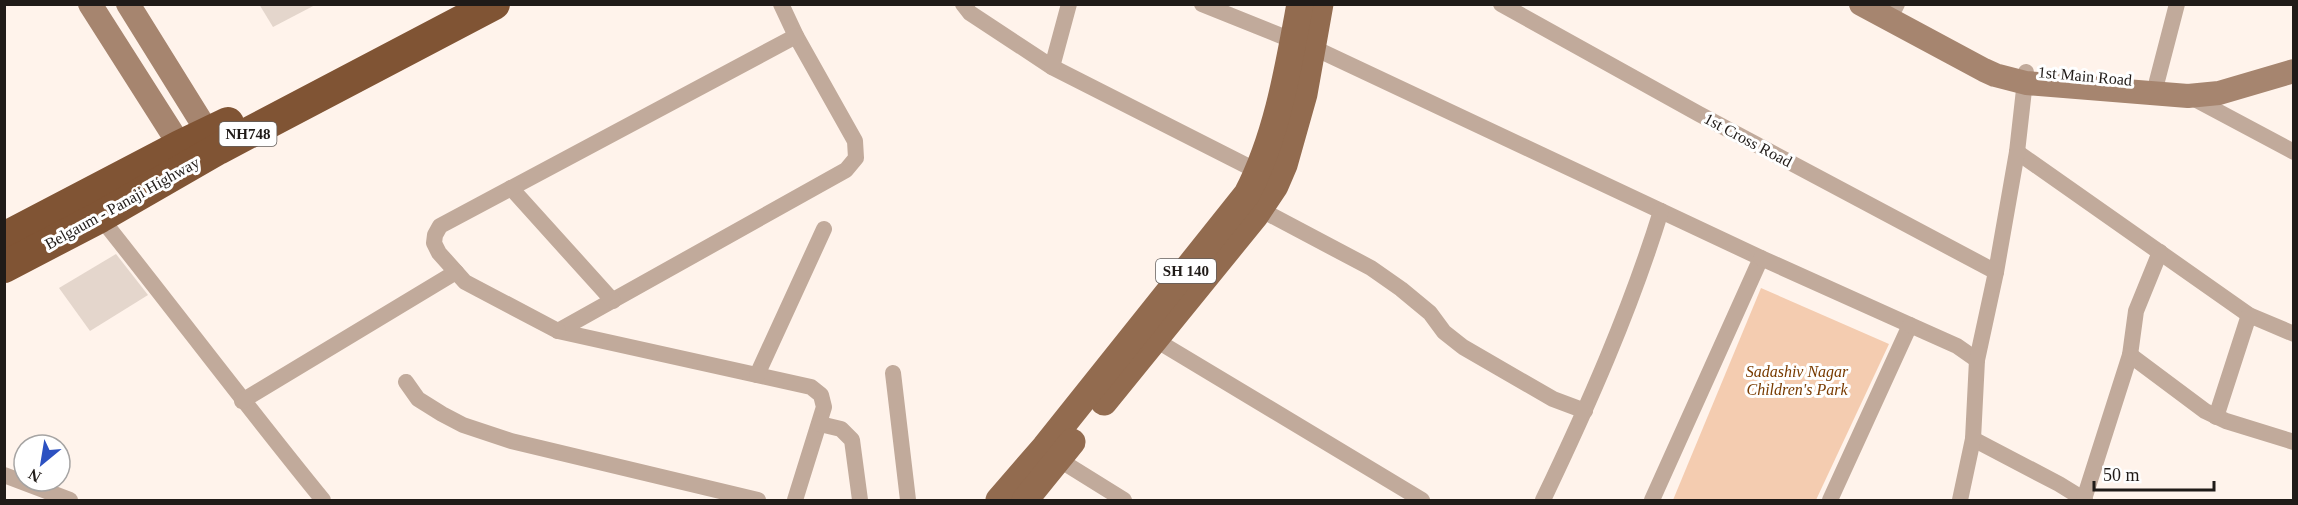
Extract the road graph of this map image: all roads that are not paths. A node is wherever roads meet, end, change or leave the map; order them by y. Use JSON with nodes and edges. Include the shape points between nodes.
{"nodes":[{"id":1,"x":90,"y":4,"type":"edge"},
{"id":2,"x":128,"y":4,"type":"edge"},
{"id":3,"x":450,"y":4,"type":"edge"},
{"id":4,"x":494,"y":4,"type":"edge"},
{"id":5,"x":781,"y":4,"type":"edge"},
{"id":6,"x":963,"y":4,"type":"edge"},
{"id":7,"x":1068,"y":4,"type":"edge"},
{"id":8,"x":1202,"y":4,"type":"edge"},
{"id":9,"x":1300,"y":4,"type":"edge"},
{"id":10,"x":1320,"y":4,"type":"edge"},
{"id":11,"x":1501,"y":4,"type":"edge"},
{"id":12,"x":1861,"y":4,"type":"edge"},
{"id":13,"x":2177,"y":4,"type":"edge"},
{"id":14,"x":1893,"y":6,"type":"edge"},
{"id":15,"x":796,"y":36,"type":"junction"},
{"id":16,"x":1303,"y":44,"type":"junction"},
{"id":17,"x":2294,"y":55,"type":"edge"},
{"id":18,"x":1052,"y":67,"type":"junction"},
{"id":19,"x":2294,"y":71,"type":"edge"},
{"id":20,"x":2026,"y":77,"type":"junction"},
{"id":21,"x":2157,"y":81,"type":"junction"},
{"id":22,"x":2188,"y":96,"type":"junction"},
{"id":23,"x":200,"y":148,"type":"junction"},
{"id":24,"x":2017,"y":152,"type":"junction"},
{"id":25,"x":2294,"y":153,"type":"edge"},
{"id":26,"x":1259,"y":172,"type":"junction"},
{"id":27,"x":511,"y":188,"type":"junction"},
{"id":28,"x":1251,"y":205,"type":"junction"},
{"id":29,"x":1661,"y":212,"type":"junction"},
{"id":30,"x":100,"y":217,"type":"junction"},
{"id":31,"x":824,"y":229,"type":"dead end"},
{"id":32,"x":4,"y":238,"type":"edge"},
{"id":33,"x":2160,"y":252,"type":"junction"},
{"id":34,"x":1761,"y":258,"type":"junction"},
{"id":35,"x":4,"y":267,"type":"edge"},
{"id":36,"x":456,"y":272,"type":"junction"},
{"id":37,"x":1996,"y":272,"type":"junction"},
{"id":38,"x":613,"y":301,"type":"junction"},
{"id":39,"x":2249,"y":315,"type":"junction"},
{"id":40,"x":1910,"y":325,"type":"junction"},
{"id":41,"x":558,"y":331,"type":"junction"},
{"id":42,"x":2294,"y":334,"type":"edge"},
{"id":43,"x":1154,"y":339,"type":"junction"},
{"id":44,"x":2130,"y":355,"type":"junction"},
{"id":45,"x":1977,"y":360,"type":"junction"},
{"id":46,"x":893,"y":373,"type":"dead end"},
{"id":47,"x":757,"y":375,"type":"junction"},
{"id":48,"x":406,"y":382,"type":"dead end"},
{"id":49,"x":242,"y":401,"type":"junction"},
{"id":50,"x":1585,"y":411,"type":"junction"},
{"id":51,"x":2216,"y":417,"type":"junction"},
{"id":52,"x":820,"y":424,"type":"junction"},
{"id":53,"x":1973,"y":438,"type":"junction"},
{"id":54,"x":2294,"y":442,"type":"edge"},
{"id":55,"x":1058,"y":459,"type":"junction"},
{"id":56,"x":4,"y":476,"type":"edge"},
{"id":57,"x":2085,"y":500,"type":"edge"},
{"id":58,"x":70,"y":501,"type":"edge"},
{"id":59,"x":323,"y":501,"type":"edge"},
{"id":60,"x":758,"y":501,"type":"edge"},
{"id":61,"x":795,"y":501,"type":"edge"},
{"id":62,"x":860,"y":501,"type":"edge"},
{"id":63,"x":908,"y":501,"type":"edge"},
{"id":64,"x":999,"y":501,"type":"edge"},
{"id":65,"x":1025,"y":501,"type":"edge"},
{"id":66,"x":1124,"y":501,"type":"edge"},
{"id":67,"x":1422,"y":501,"type":"edge"},
{"id":68,"x":1543,"y":501,"type":"edge"},
{"id":69,"x":1652,"y":501,"type":"edge"},
{"id":70,"x":1830,"y":501,"type":"edge"},
{"id":71,"x":1960,"y":501,"type":"edge"}],
"edges":[{"from":1,"to":23,"type":"street"},
{"from":2,"to":23,"type":"street"},
{"from":3,"to":23,"type":"highway","name":"Belgaum - Panaji Highway","number":"NH748"},
{"from":4,"to":23,"type":"highway","name":"Belgaum - Panaji Highway","number":"NH748"},
{"from":5,"to":15,"type":"street"},
{"from":6,"to":18,"type":"street","via":[[970,13]]},
{"from":7,"to":18,"type":"street"},
{"from":8,"to":16,"type":"street"},
{"from":9,"to":16,"type":"main road","number":"SH 140"},
{"from":10,"to":16,"type":"main road","number":"SH 140"},
{"from":11,"to":37,"type":"street","name":"1st Cross Road"},
{"from":12,"to":20,"type":"street","via":[[1995,75]]},
{"from":13,"to":21,"type":"street"},
{"from":14,"to":20,"type":"street","name":"1st Main Road","via":[[1969,50]]},
{"from":15,"to":27,"type":"street"},
{"from":15,"to":38,"type":"street","via":[[855,141],[856,158],[846,170]]},
{"from":16,"to":26,"type":"main road","number":"SH 140"},
{"from":16,"to":28,"type":"main road","number":"SH 140","via":[[1304,94],[1284,165],[1275,186]]},
{"from":16,"to":29,"type":"street"},
{"from":17,"to":21,"type":"street","name":"1st Main Road","via":[[2204,80]]},
{"from":18,"to":26,"type":"street"},
{"from":19,"to":22,"type":"street","via":[[2219,93]]},
{"from":20,"to":21,"type":"street","name":"1st Main Road"},
{"from":20,"to":22,"type":"street"},
{"from":20,"to":24,"type":"street"},
{"from":22,"to":25,"type":"street"},
{"from":23,"to":30,"type":"highway","name":"Belgaum - Panaji Highway","number":"NH748"},
{"from":23,"to":32,"type":"highway","name":"Belgaum - Panaji Highway","number":"NH748"},
{"from":24,"to":33,"type":"street"},
{"from":24,"to":37,"type":"street"},
{"from":26,"to":28,"type":"main road","number":"SH 140"},
{"from":27,"to":36,"type":"street","via":[[440,225],[434,243]]},
{"from":27,"to":38,"type":"street"},
{"from":28,"to":43,"type":"main road","number":"SH 140"},
{"from":28,"to":50,"type":"street","via":[[1371,268],[1430,313],[1444,332],[1463,347],[1553,399]]},
{"from":28,"to":64,"type":"main road","number":"SH 140"},
{"from":29,"to":34,"type":"street"},
{"from":29,"to":50,"type":"street","via":[[1642,272]]},
{"from":30,"to":35,"type":"highway","name":"Belgaum - Panaji Highway","number":"NH748"},
{"from":30,"to":49,"type":"street"},
{"from":31,"to":47,"type":"street"},
{"from":33,"to":39,"type":"street"},
{"from":33,"to":44,"type":"street","via":[[2136,311]]},
{"from":34,"to":40,"type":"street"},
{"from":34,"to":69,"type":"street"},
{"from":36,"to":41,"type":"street","via":[[465,282]]},
{"from":36,"to":49,"type":"street"},
{"from":37,"to":45,"type":"street"},
{"from":38,"to":41,"type":"street"},
{"from":39,"to":42,"type":"street"},
{"from":39,"to":51,"type":"street"},
{"from":40,"to":45,"type":"street","via":[[1957,346]]},
{"from":40,"to":70,"type":"street"},
{"from":41,"to":47,"type":"street"},
{"from":43,"to":55,"type":"main road","number":"SH 140"},
{"from":43,"to":67,"type":"street"},
{"from":44,"to":51,"type":"street"},
{"from":44,"to":57,"type":"street"},
{"from":45,"to":53,"type":"street"},
{"from":46,"to":63,"type":"street"},
{"from":47,"to":52,"type":"street","via":[[811,387],[821,394],[824,407]]},
{"from":48,"to":60,"type":"street","via":[[418,399],[463,425],[511,441]]},
{"from":49,"to":59,"type":"street"},
{"from":50,"to":68,"type":"street"},
{"from":51,"to":54,"type":"street"},
{"from":52,"to":61,"type":"street"},
{"from":52,"to":62,"type":"street","via":[[841,429],[852,440]]},
{"from":53,"to":57,"type":"street"},
{"from":53,"to":71,"type":"street"},
{"from":55,"to":65,"type":"main road","number":"SH 140"},
{"from":55,"to":66,"type":"street"},
{"from":56,"to":58,"type":"street"}]}
